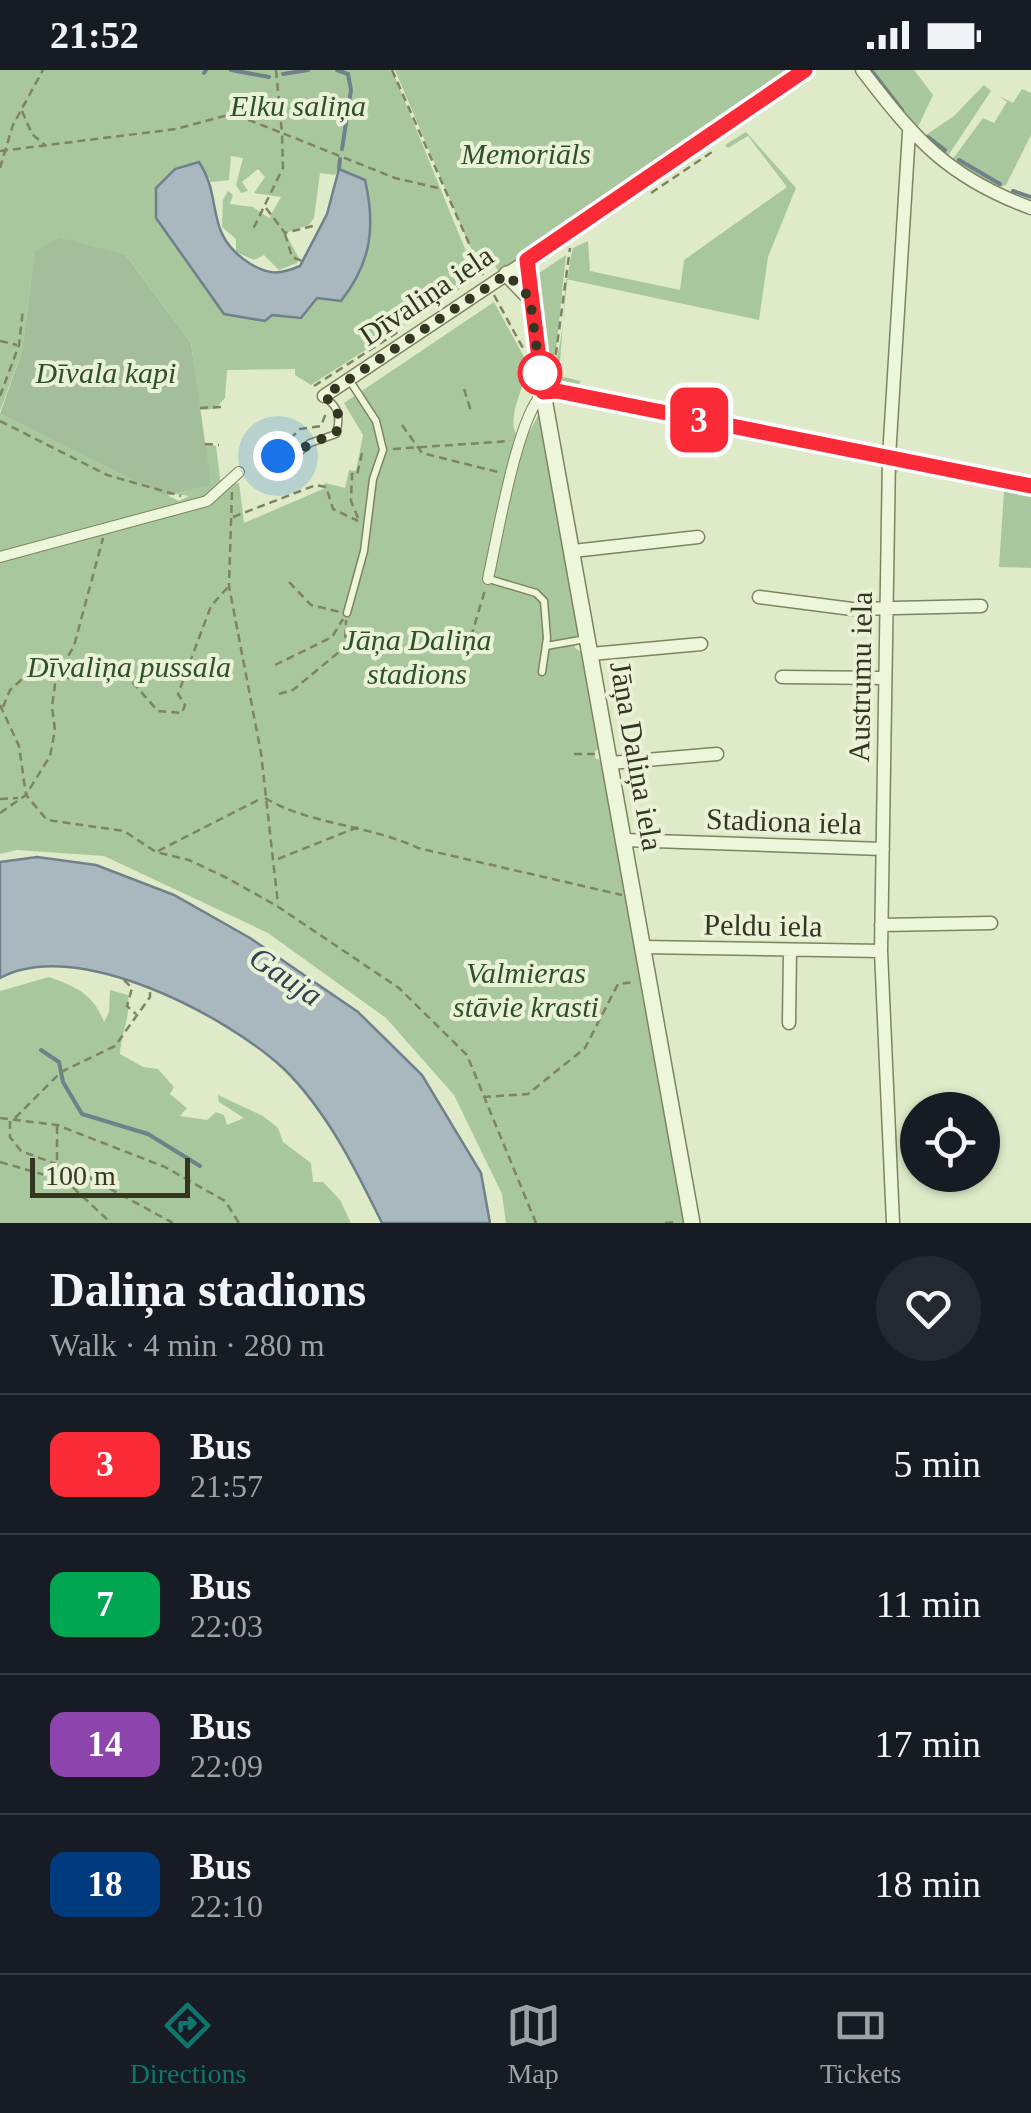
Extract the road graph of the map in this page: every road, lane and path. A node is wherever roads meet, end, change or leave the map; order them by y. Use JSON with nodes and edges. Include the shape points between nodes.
{"nodes":[{"id":1,"x":43,"y":70,"type":"edge"},
{"id":2,"x":282,"y":70,"type":"edge"},
{"id":3,"x":392,"y":70,"type":"edge"},
{"id":4,"x":805,"y":70,"type":"edge"},
{"id":5,"x":862,"y":70,"type":"edge"},
{"id":6,"x":276,"y":71,"type":"edge"},
{"id":7,"x":276,"y":102,"type":"junction"},
{"id":8,"x":22,"y":110,"type":"junction"},
{"id":9,"x":235,"y":115,"type":"junction"},
{"id":10,"x":909,"y":132,"type":"junction"},
{"id":11,"x":282,"y":133,"type":"junction"},
{"id":12,"x":47,"y":148,"type":"junction"},
{"id":13,"x":715,"y":150,"type":"dead end"},
{"id":14,"x":2,"y":152,"type":"edge"},
{"id":15,"x":941,"y":162,"type":"junction"},
{"id":16,"x":0,"y":168,"type":"edge"},
{"id":17,"x":908,"y":177,"type":"junction"},
{"id":18,"x":444,"y":189,"type":"junction"},
{"id":19,"x":640,"y":200,"type":"dead end"},
{"id":20,"x":265,"y":207,"type":"junction"},
{"id":21,"x":1031,"y":208,"type":"edge"},
{"id":22,"x":313,"y":226,"type":"dead end"},
{"id":23,"x":253,"y":229,"type":"dead end"},
{"id":24,"x":285,"y":233,"type":"junction"},
{"id":25,"x":570,"y":248,"type":"dead end"},
{"id":26,"x":302,"y":261,"type":"dead end"},
{"id":27,"x":526,"y":261,"type":"junction"},
{"id":28,"x":507,"y":274,"type":"junction"},
{"id":29,"x":483,"y":277,"type":"dead end"},
{"id":30,"x":496,"y":298,"type":"dead end"},
{"id":31,"x":530,"y":298,"type":"junction"},
{"id":32,"x":23,"y":309,"type":"dead end"},
{"id":33,"x":406,"y":326,"type":"dead end"},
{"id":34,"x":0,"y":340,"type":"edge"},
{"id":35,"x":18,"y":345,"type":"junction"},
{"id":36,"x":524,"y":350,"type":"dead end"},
{"id":37,"x":0,"y":377,"type":"edge"},
{"id":38,"x":7,"y":380,"type":"junction"},
{"id":39,"x":349,"y":380,"type":"junction"},
{"id":40,"x":464,"y":389,"type":"dead end"},
{"id":41,"x":543,"y":392,"type":"junction"},
{"id":42,"x":0,"y":396,"type":"edge"},
{"id":43,"x":323,"y":397,"type":"junction"},
{"id":44,"x":221,"y":407,"type":"dead end"},
{"id":45,"x":200,"y":408,"type":"dead end"},
{"id":46,"x":471,"y":410,"type":"dead end"},
{"id":47,"x":0,"y":421,"type":"edge"},
{"id":48,"x":402,"y":425,"type":"dead end"},
{"id":49,"x":205,"y":444,"type":"dead end"},
{"id":50,"x":218,"y":445,"type":"dead end"},
{"id":51,"x":265,"y":445,"type":"dead end"},
{"id":52,"x":520,"y":446,"type":"junction"},
{"id":53,"x":418,"y":447,"type":"junction"},
{"id":54,"x":280,"y":448,"type":"dead end"},
{"id":55,"x":383,"y":450,"type":"junction"},
{"id":56,"x":362,"y":453,"type":"dead end"},
{"id":57,"x":889,"y":458,"type":"junction"},
{"id":58,"x":239,"y":472,"type":"dead end"},
{"id":59,"x":513,"y":476,"type":"junction"},
{"id":60,"x":233,"y":484,"type":"dead end"},
{"id":61,"x":1031,"y":486,"type":"edge"},
{"id":62,"x":207,"y":501,"type":"junction"},
{"id":63,"x":231,"y":518,"type":"junction"},
{"id":64,"x":349,"y":521,"type":"dead end"},
{"id":65,"x":360,"y":522,"type":"dead end"},
{"id":66,"x":106,"y":527,"type":"junction"},
{"id":67,"x":698,"y":537,"type":"dead end"},
{"id":68,"x":573,"y":551,"type":"junction"},
{"id":69,"x":0,"y":557,"type":"edge"},
{"id":70,"x":488,"y":579,"type":"junction"},
{"id":71,"x":289,"y":582,"type":"dead end"},
{"id":72,"x":229,"y":586,"type":"junction"},
{"id":73,"x":759,"y":597,"type":"dead end"},
{"id":74,"x":886,"y":606,"type":"junction"},
{"id":75,"x":981,"y":606,"type":"dead end"},
{"id":76,"x":346,"y":614,"type":"junction"},
{"id":77,"x":471,"y":637,"type":"dead end"},
{"id":78,"x":701,"y":644,"type":"dead end"},
{"id":79,"x":546,"y":646,"type":"junction"},
{"id":80,"x":589,"y":646,"type":"junction"},
{"id":81,"x":275,"y":665,"type":"dead end"},
{"id":82,"x":542,"y":672,"type":"dead end"},
{"id":83,"x":56,"y":677,"type":"junction"},
{"id":84,"x":782,"y":677,"type":"dead end"},
{"id":85,"x":885,"y":678,"type":"junction"},
{"id":86,"x":279,"y":694,"type":"dead end"},
{"id":87,"x":1,"y":707,"type":"edge"},
{"id":88,"x":574,"y":754,"type":"dead end"},
{"id":89,"x":717,"y":754,"type":"dead end"},
{"id":90,"x":609,"y":758,"type":"junction"},
{"id":91,"x":23,"y":797,"type":"junction"},
{"id":92,"x":264,"y":797,"type":"junction"},
{"id":93,"x":0,"y":799,"type":"edge"},
{"id":94,"x":0,"y":812,"type":"edge"},
{"id":95,"x":360,"y":827,"type":"junction"},
{"id":96,"x":624,"y":840,"type":"junction"},
{"id":97,"x":883,"y":849,"type":"junction"},
{"id":98,"x":156,"y":852,"type":"junction"},
{"id":99,"x":275,"y":860,"type":"junction"},
{"id":100,"x":634,"y":897,"type":"junction"},
{"id":101,"x":277,"y":906,"type":"junction"},
{"id":102,"x":991,"y":923,"type":"dead end"},
{"id":103,"x":881,"y":925,"type":"junction"},
{"id":104,"x":644,"y":946,"type":"junction"},
{"id":105,"x":790,"y":952,"type":"junction"},
{"id":106,"x":881,"y":952,"type":"junction"},
{"id":107,"x":124,"y":980,"type":"dead end"},
{"id":108,"x":650,"y":980,"type":"junction"},
{"id":109,"x":150,"y":988,"type":"dead end"},
{"id":110,"x":137,"y":1014,"type":"junction"},
{"id":111,"x":789,"y":1023,"type":"dead end"},
{"id":112,"x":481,"y":1097,"type":"junction"},
{"id":113,"x":0,"y":1118,"type":"edge"},
{"id":114,"x":12,"y":1119,"type":"junction"},
{"id":115,"x":57,"y":1126,"type":"junction"},
{"id":116,"x":0,"y":1162,"type":"edge"},
{"id":117,"x":58,"y":1162,"type":"junction"},
{"id":118,"x":66,"y":1181,"type":"junction"},
{"id":119,"x":112,"y":1223,"type":"edge"},
{"id":120,"x":173,"y":1223,"type":"edge"},
{"id":121,"x":239,"y":1223,"type":"edge"},
{"id":122,"x":536,"y":1223,"type":"edge"},
{"id":123,"x":694,"y":1223,"type":"edge"},
{"id":124,"x":893,"y":1223,"type":"edge"}],
"edges":[{"from":1,"to":8,"type":"path"},
{"from":2,"to":6,"type":"path"},
{"from":3,"to":18,"type":"path"},
{"from":4,"to":27,"type":"street","name":"Dīvaliņa iela"},
{"from":5,"to":10,"type":"street"},
{"from":6,"to":7,"type":"path"},
{"from":7,"to":9,"type":"path"},
{"from":7,"to":11,"type":"path"},
{"from":8,"to":12,"type":"path"},
{"from":8,"to":14,"type":"path"},
{"from":9,"to":11,"type":"path"},
{"from":9,"to":12,"type":"path"},
{"from":10,"to":15,"type":"street"},
{"from":10,"to":17,"type":"street","name":"Austrumu iela"},
{"from":11,"to":18,"type":"path","via":[[395,178]]},
{"from":11,"to":20,"type":"path","via":[[283,168]]},
{"from":12,"to":14,"type":"path"},
{"from":13,"to":19,"type":"path"},
{"from":14,"to":16,"type":"path"},
{"from":15,"to":17,"type":"street","via":[[926,162]]},
{"from":15,"to":21,"type":"street"},
{"from":17,"to":57,"type":"street","name":"Austrumu iela"},
{"from":18,"to":29,"type":"path"},
{"from":20,"to":23,"type":"path"},
{"from":20,"to":24,"type":"path"},
{"from":22,"to":24,"type":"path"},
{"from":24,"to":26,"type":"path","via":[[292,257]]},
{"from":25,"to":41,"type":"path","via":[[556,364]]},
{"from":27,"to":28,"type":"street","name":"Dīvaliņa iela"},
{"from":27,"to":31,"type":"street","name":"Jāņa Daliņa iela"},
{"from":28,"to":31,"type":"street"},
{"from":28,"to":39,"type":"street","name":"Dīvaliņa iela"},
{"from":30,"to":36,"type":"path"},
{"from":31,"to":41,"type":"street","name":"Jāņa Daliņa iela"},
{"from":32,"to":35,"type":"path"},
{"from":33,"to":43,"type":"path"},
{"from":34,"to":35,"type":"path"},
{"from":35,"to":38,"type":"path"},
{"from":37,"to":38,"type":"path"},
{"from":38,"to":42,"type":"path"},
{"from":39,"to":43,"type":"street","name":"Dīvaliņa iela"},
{"from":39,"to":55,"type":"lane","via":[[376,421]]},
{"from":40,"to":46,"type":"path"},
{"from":41,"to":52,"type":"street","via":[[533,402]]},
{"from":41,"to":57,"type":"street"},
{"from":41,"to":68,"type":"street","name":"Jāņa Daliņa iela"},
{"from":43,"to":51,"type":"lane","via":[[340,417],[336,434],[310,443],[286,463]]},
{"from":43,"to":54,"type":"path","via":[[321,426],[300,429]]},
{"from":44,"to":45,"type":"path"},
{"from":47,"to":62,"type":"path","via":[[107,476]]},
{"from":48,"to":53,"type":"path"},
{"from":49,"to":50,"type":"path"},
{"from":52,"to":53,"type":"path","via":[[505,440]]},
{"from":52,"to":59,"type":"street"},
{"from":53,"to":55,"type":"path"},
{"from":53,"to":59,"type":"path"},
{"from":55,"to":76,"type":"lane"},
{"from":56,"to":65,"type":"path","via":[[351,489]]},
{"from":57,"to":61,"type":"street"},
{"from":57,"to":74,"type":"street","name":"Austrumu iela"},
{"from":58,"to":62,"type":"street"},
{"from":59,"to":70,"type":"street"},
{"from":60,"to":63,"type":"path"},
{"from":62,"to":66,"type":"street"},
{"from":63,"to":64,"type":"path","via":[[316,485],[326,487],[333,509]]},
{"from":63,"to":72,"type":"path"},
{"from":66,"to":69,"type":"street"},
{"from":66,"to":83,"type":"path","via":[[74,646]]},
{"from":67,"to":68,"type":"street"},
{"from":68,"to":80,"type":"street","name":"Jāņa Daliņa iela"},
{"from":70,"to":77,"type":"path"},
{"from":70,"to":79,"type":"lane","via":[[540,596]]},
{"from":71,"to":76,"type":"path","via":[[311,605]]},
{"from":72,"to":83,"type":"path","via":[[211,606],[178,694],[182,712],[158,711],[122,674],[78,668],[70,677]]},
{"from":72,"to":92,"type":"path"},
{"from":73,"to":74,"type":"street","via":[[831,608]]},
{"from":74,"to":75,"type":"street"},
{"from":74,"to":85,"type":"street","name":"Austrumu iela"},
{"from":76,"to":81,"type":"path","via":[[332,637]]},
{"from":76,"to":86,"type":"path","via":[[345,646]]},
{"from":78,"to":80,"type":"street"},
{"from":79,"to":80,"type":"lane"},
{"from":79,"to":82,"type":"lane"},
{"from":80,"to":90,"type":"street","name":"Jāņa Daliņa iela"},
{"from":83,"to":87,"type":"path","via":[[30,672]]},
{"from":83,"to":91,"type":"path","via":[[50,756]]},
{"from":84,"to":85,"type":"street"},
{"from":85,"to":97,"type":"street","name":"Austrumu iela"},
{"from":87,"to":91,"type":"path","via":[[20,746]]},
{"from":88,"to":90,"type":"path"},
{"from":89,"to":90,"type":"street"},
{"from":90,"to":96,"type":"street","name":"Jāņa Daliņa iela"},
{"from":91,"to":93,"type":"path"},
{"from":91,"to":94,"type":"path"},
{"from":91,"to":98,"type":"path","via":[[47,820],[124,831]]},
{"from":92,"to":95,"type":"path","via":[[285,810]]},
{"from":92,"to":98,"type":"path"},
{"from":92,"to":99,"type":"path"},
{"from":95,"to":99,"type":"path"},
{"from":95,"to":100,"type":"path","via":[[418,848]]},
{"from":96,"to":97,"type":"street","name":"Stadiona iela"},
{"from":96,"to":100,"type":"street","name":"Jāņa Daliņa iela"},
{"from":97,"to":103,"type":"street","name":"Austrumu iela"},
{"from":98,"to":101,"type":"path","via":[[189,860]]},
{"from":99,"to":101,"type":"path"},
{"from":100,"to":104,"type":"street","name":"Jāņa Daliņa iela"},
{"from":101,"to":112,"type":"path","via":[[399,988],[466,1055]]},
{"from":102,"to":103,"type":"street"},
{"from":103,"to":106,"type":"street","name":"Austrumu iela"},
{"from":104,"to":105,"type":"street","name":"Peldu iela"},
{"from":104,"to":108,"type":"street","name":"Jāņa Daliņa iela"},
{"from":105,"to":106,"type":"street","name":"Peldu iela"},
{"from":105,"to":111,"type":"street"},
{"from":106,"to":124,"type":"street","name":"Austrumu iela"},
{"from":107,"to":110,"type":"path","via":[[132,988],[127,1006]]},
{"from":108,"to":112,"type":"path","via":[[618,984],[585,1048],[528,1094]]},
{"from":108,"to":123,"type":"street","name":"Jāņa Daliņa iela"},
{"from":109,"to":110,"type":"path"},
{"from":110,"to":114,"type":"path","via":[[115,1046],[61,1072]]},
{"from":112,"to":122,"type":"path"},
{"from":113,"to":114,"type":"path"},
{"from":114,"to":115,"type":"path"},
{"from":114,"to":117,"type":"path","via":[[15,1145]]},
{"from":115,"to":117,"type":"path"},
{"from":115,"to":121,"type":"path","via":[[165,1167],[225,1201]]},
{"from":116,"to":118,"type":"path"},
{"from":117,"to":118,"type":"path"},
{"from":117,"to":120,"type":"path"},
{"from":118,"to":119,"type":"path"}]}
